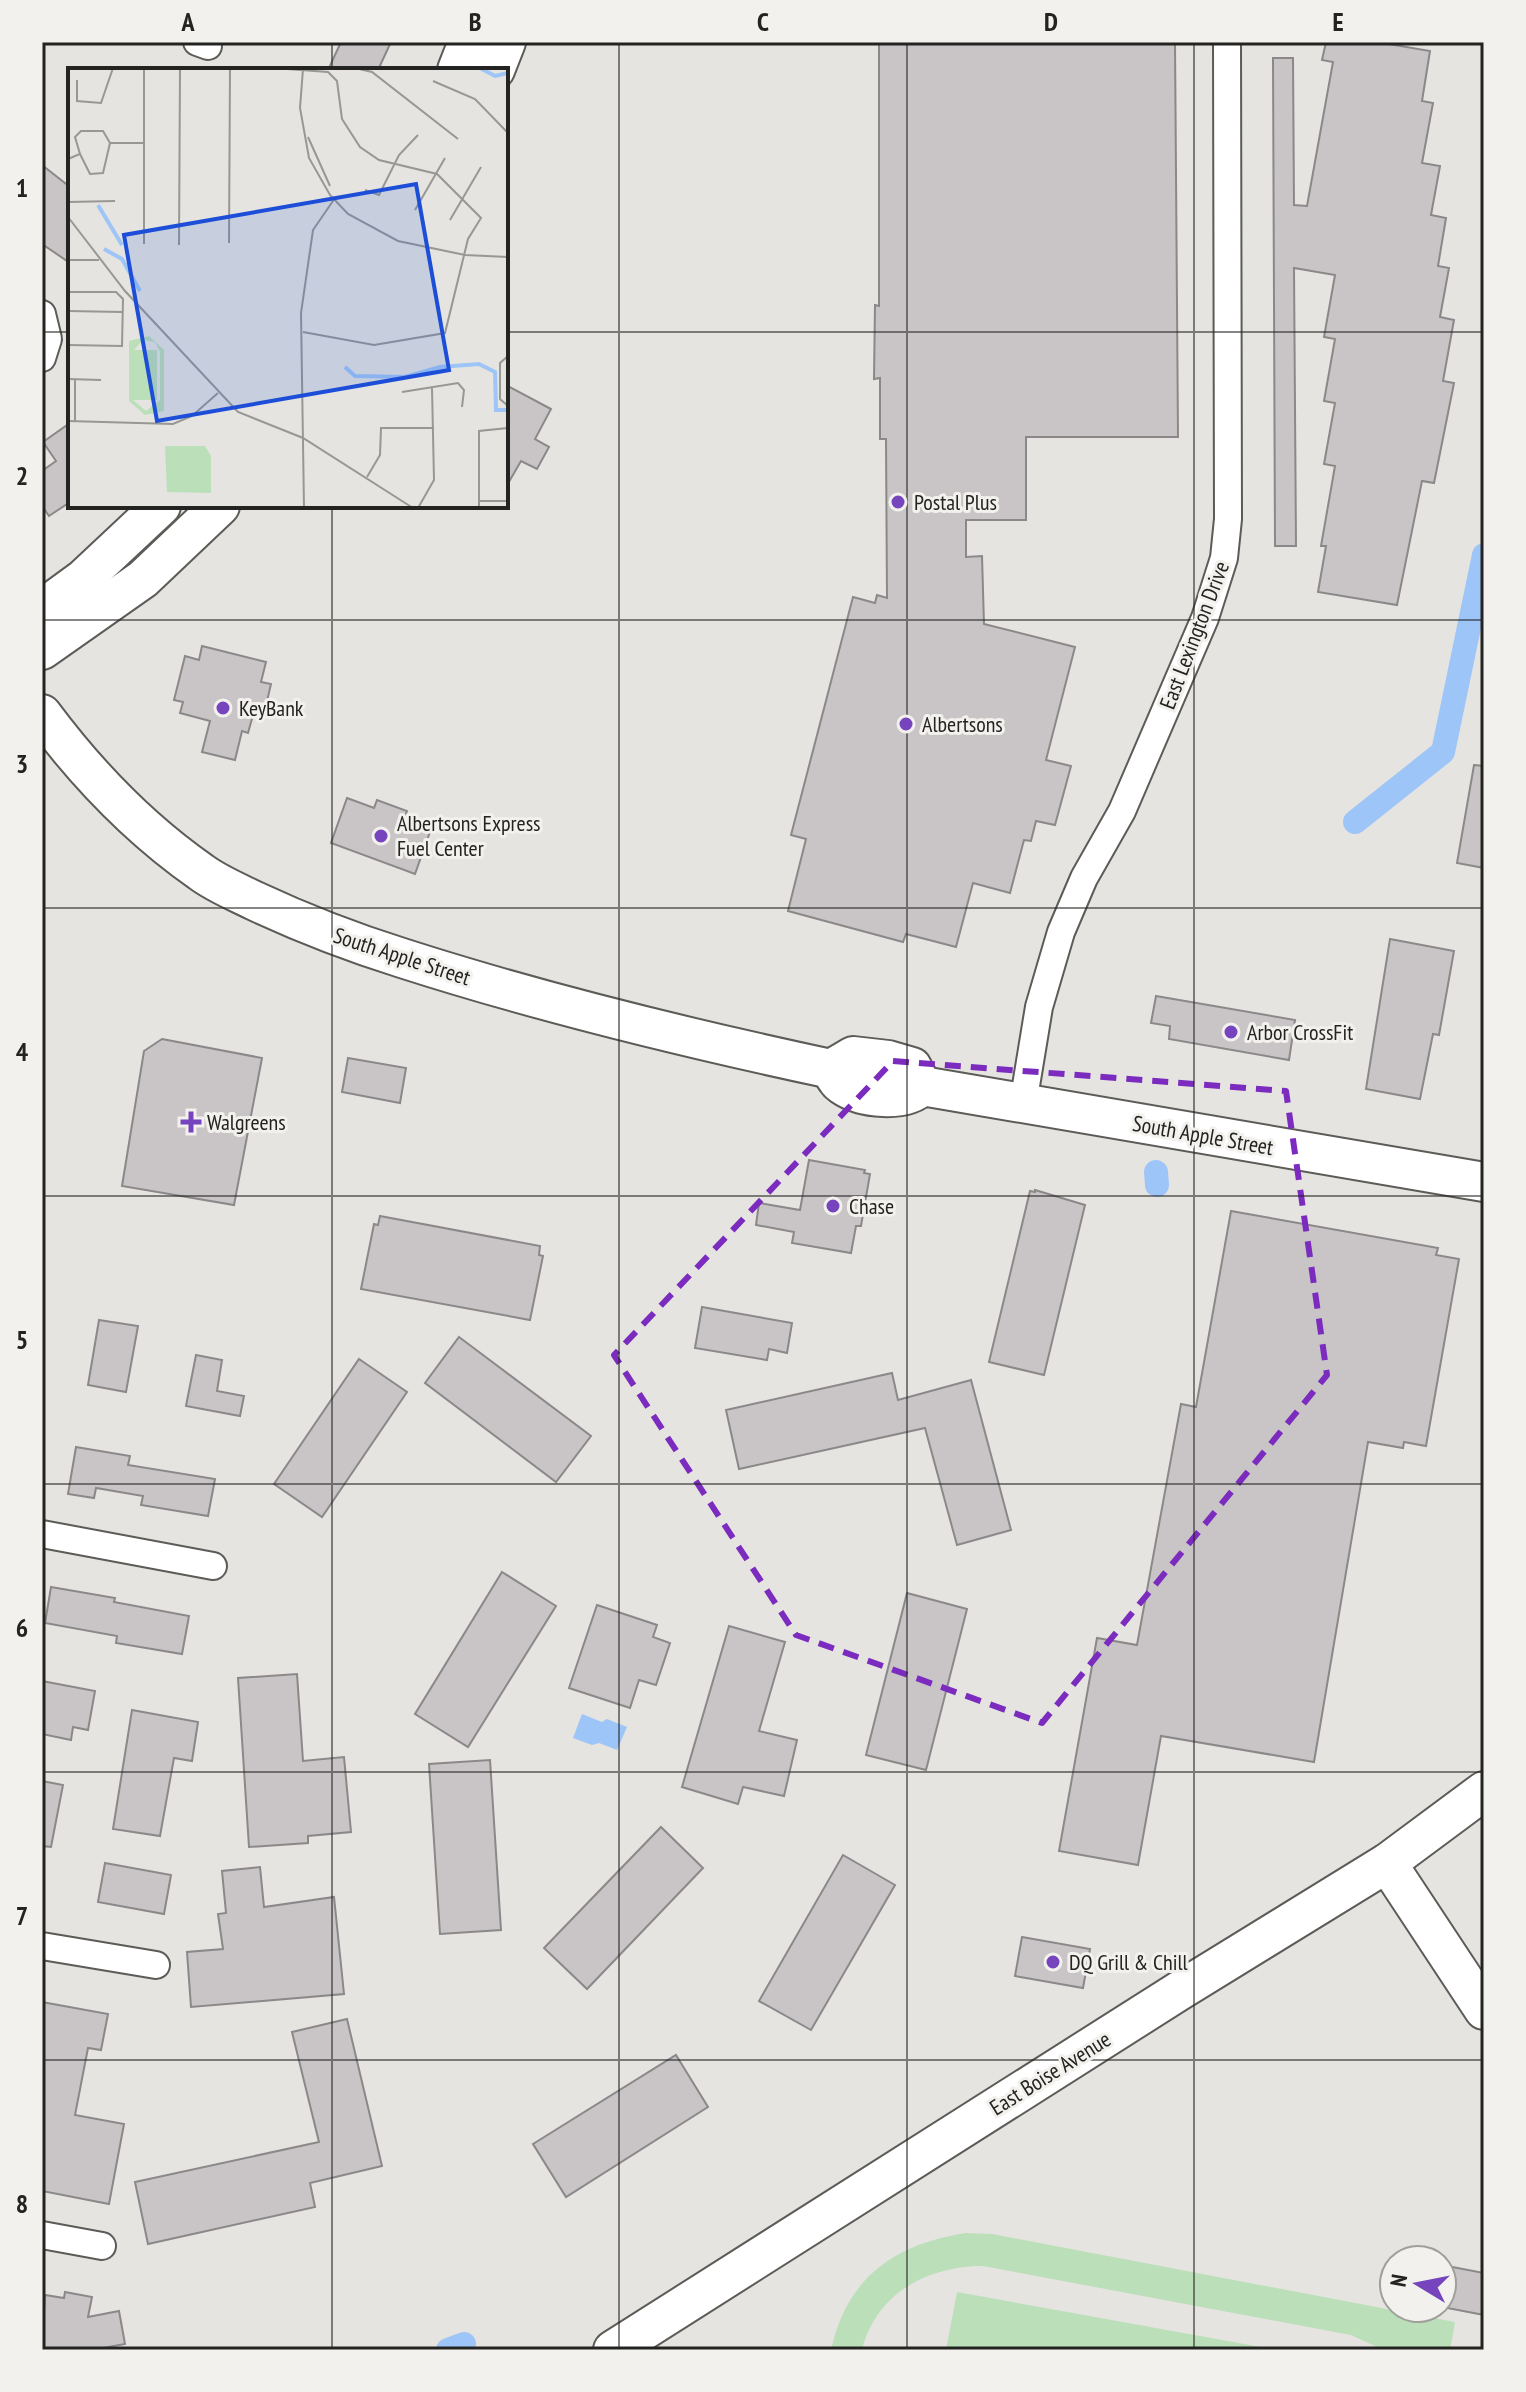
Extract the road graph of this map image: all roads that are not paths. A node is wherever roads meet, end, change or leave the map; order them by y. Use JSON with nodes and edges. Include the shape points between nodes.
{"nodes":[{"id":1,"x":468,"y":42,"type":"edge"},
{"id":2,"x":506,"y":42,"type":"edge"},
{"id":3,"x":1227,"y":42,"type":"edge"},
{"id":4,"x":458,"y":68,"type":"edge"},
{"id":5,"x":496,"y":68,"type":"edge"},
{"id":6,"x":42,"y":314,"type":"edge"},
{"id":7,"x":42,"y":358,"type":"edge"},
{"id":8,"x":159,"y":508,"type":"edge"},
{"id":9,"x":218,"y":508,"type":"edge"},
{"id":10,"x":42,"y":609,"type":"edge"},
{"id":11,"x":42,"y":650,"type":"edge"},
{"id":12,"x":42,"y":714,"type":"edge"},
{"id":13,"x":1023,"y":1104,"type":"junction"},
{"id":14,"x":1484,"y":1182,"type":"edge"},
{"id":15,"x":42,"y":1534,"type":"edge"},
{"id":16,"x":213,"y":1566,"type":"dead end"},
{"id":17,"x":1484,"y":1791,"type":"edge"},
{"id":18,"x":1387,"y":1863,"type":"junction"},
{"id":19,"x":42,"y":1946,"type":"edge"},
{"id":20,"x":156,"y":1965,"type":"dead end"},
{"id":21,"x":1484,"y":2010,"type":"edge"},
{"id":22,"x":42,"y":2235,"type":"edge"},
{"id":23,"x":102,"y":2246,"type":"dead end"},
{"id":24,"x":613,"y":2350,"type":"edge"}],
"edges":[{"from":1,"to":4,"type":"main road"},
{"from":2,"to":5,"type":"main road"},
{"from":3,"to":13,"type":"street","name":"East Lexington Drive","via":[[1224,558],[1205,618],[1122,811],[1061,932],[1039,1007]]},
{"from":6,"to":7,"type":"street","via":[[48,339]]},
{"from":8,"to":10,"type":"main road","via":[[83,579]]},
{"from":9,"to":11,"type":"main road","via":[[143,579]]},
{"from":12,"to":13,"type":"main road","name":"South Apple Street","via":[[126,810],[202,873],[288,917],[500,988],[831,1069],[841,1084],[863,1093],[902,1097],[922,1086]]},
{"from":13,"to":14,"type":"main road","name":"South Apple Street"},
{"from":15,"to":16,"type":"street"},
{"from":17,"to":18,"type":"main road","name":"East Boise Avenue"},
{"from":18,"to":21,"type":"main road"},
{"from":18,"to":24,"type":"main road","name":"East Boise Avenue"},
{"from":19,"to":20,"type":"street"},
{"from":22,"to":23,"type":"street"}]}
